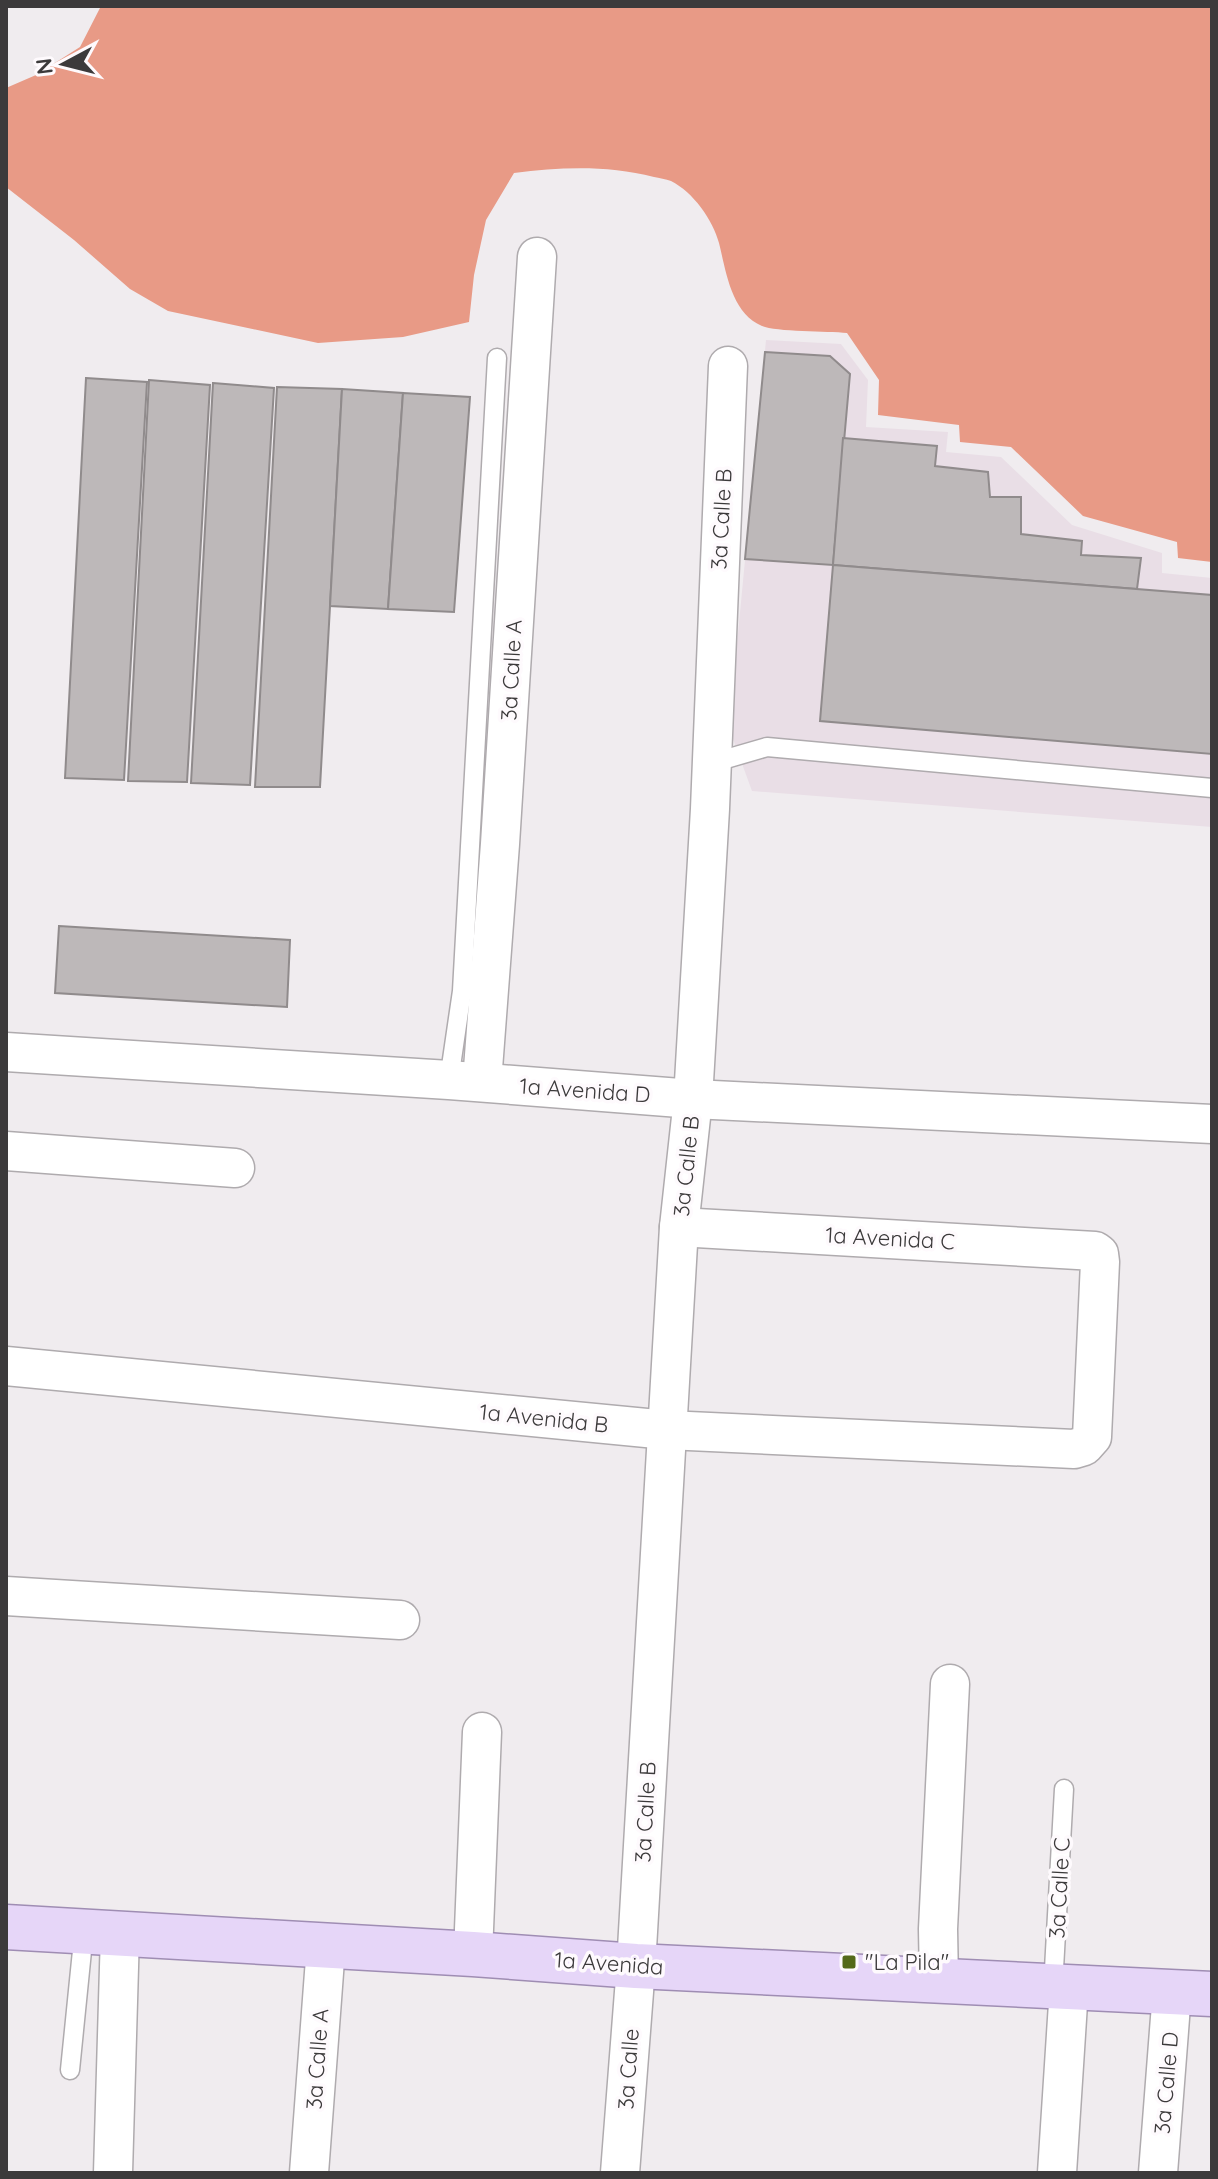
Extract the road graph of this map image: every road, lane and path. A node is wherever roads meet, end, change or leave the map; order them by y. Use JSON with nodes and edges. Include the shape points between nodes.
{"nodes":[{"id":1,"x":537,"y":257,"type":"dead end"},
{"id":2,"x":497,"y":358,"type":"dead end"},
{"id":3,"x":728,"y":366,"type":"dead end"},
{"id":4,"x":712,"y":763,"type":"junction"},
{"id":5,"x":1212,"y":788,"type":"edge"},
{"id":6,"x":6,"y":1052,"type":"edge"},
{"id":7,"x":465,"y":1081,"type":"junction"},
{"id":8,"x":693,"y":1099,"type":"junction"},
{"id":9,"x":1212,"y":1124,"type":"edge"},
{"id":10,"x":6,"y":1151,"type":"edge"},
{"id":11,"x":235,"y":1168,"type":"dead end"},
{"id":12,"x":679,"y":1227,"type":"junction"},
{"id":13,"x":6,"y":1366,"type":"edge"},
{"id":14,"x":667,"y":1430,"type":"junction"},
{"id":15,"x":1084,"y":1446,"type":"joint"},
{"id":16,"x":6,"y":1596,"type":"edge"},
{"id":17,"x":400,"y":1620,"type":"dead end"},
{"id":18,"x":950,"y":1684,"type":"dead end"},
{"id":19,"x":482,"y":1732,"type":"dead end"},
{"id":20,"x":1064,"y":1789,"type":"dead end"},
{"id":21,"x":6,"y":1927,"type":"edge"},
{"id":22,"x":102,"y":1932,"type":"junction"},
{"id":23,"x":326,"y":1946,"type":"junction"},
{"id":24,"x":473,"y":1954,"type":"junction"},
{"id":25,"x":636,"y":1966,"type":"junction"},
{"id":26,"x":939,"y":1982,"type":"junction"},
{"id":27,"x":1061,"y":1987,"type":"junction"},
{"id":28,"x":1192,"y":1993,"type":"edge"},
{"id":29,"x":70,"y":2070,"type":"dead end"},
{"id":30,"x":113,"y":2173,"type":"edge"},
{"id":31,"x":309,"y":2173,"type":"edge"},
{"id":32,"x":620,"y":2173,"type":"edge"},
{"id":33,"x":1057,"y":2173,"type":"edge"},
{"id":34,"x":1158,"y":2173,"type":"edge"}],
"edges":[{"from":1,"to":7,"type":"street","name":"3a Calle A","via":[[500,844]]},
{"from":2,"to":7,"type":"lane","via":[[462,991]]},
{"from":3,"to":4,"type":"street","name":"3a Calle B"},
{"from":4,"to":5,"type":"lane","via":[[767,747]]},
{"from":4,"to":8,"type":"street","name":"3a Calle B"},
{"from":6,"to":7,"type":"street","name":"1a Avenida D"},
{"from":7,"to":8,"type":"street","name":"1a Avenida D"},
{"from":8,"to":9,"type":"street","name":"1a Avenida D"},
{"from":8,"to":12,"type":"street","name":"3a Calle B"},
{"from":10,"to":11,"type":"street"},
{"from":12,"to":14,"type":"street","name":"3a Calle B"},
{"from":12,"to":15,"type":"street","name":"1a Avenida C","via":[[1089,1248],[1099,1254],[1092,1437]]},
{"from":13,"to":14,"type":"street","name":"1a Avenida B"},
{"from":14,"to":15,"type":"street","name":"1a Avenida B"},
{"from":14,"to":25,"type":"street","name":"3a Calle B"},
{"from":16,"to":17,"type":"street"},
{"from":18,"to":26,"type":"street"},
{"from":19,"to":24,"type":"street"},
{"from":20,"to":27,"type":"lane","name":"3a Calle C"},
{"from":21,"to":22,"type":"main road","name":"1a Avenida"},
{"from":22,"to":23,"type":"main road","name":"1a Avenida"},
{"from":22,"to":29,"type":"lane"},
{"from":22,"to":30,"type":"street"},
{"from":23,"to":24,"type":"main road","name":"1a Avenida"},
{"from":23,"to":31,"type":"street","name":"3a Calle A"},
{"from":24,"to":25,"type":"main road","name":"1a Avenida"},
{"from":25,"to":26,"type":"main road","name":"1a Avenida"},
{"from":25,"to":32,"type":"street","name":"3a Calle"},
{"from":26,"to":27,"type":"main road","name":"1a Avenida"},
{"from":27,"to":28,"type":"main road","name":"1a Avenida"},
{"from":27,"to":33,"type":"street","name":"3a Calle C"},
{"from":28,"to":34,"type":"street","name":"3a Calle D"}]}
